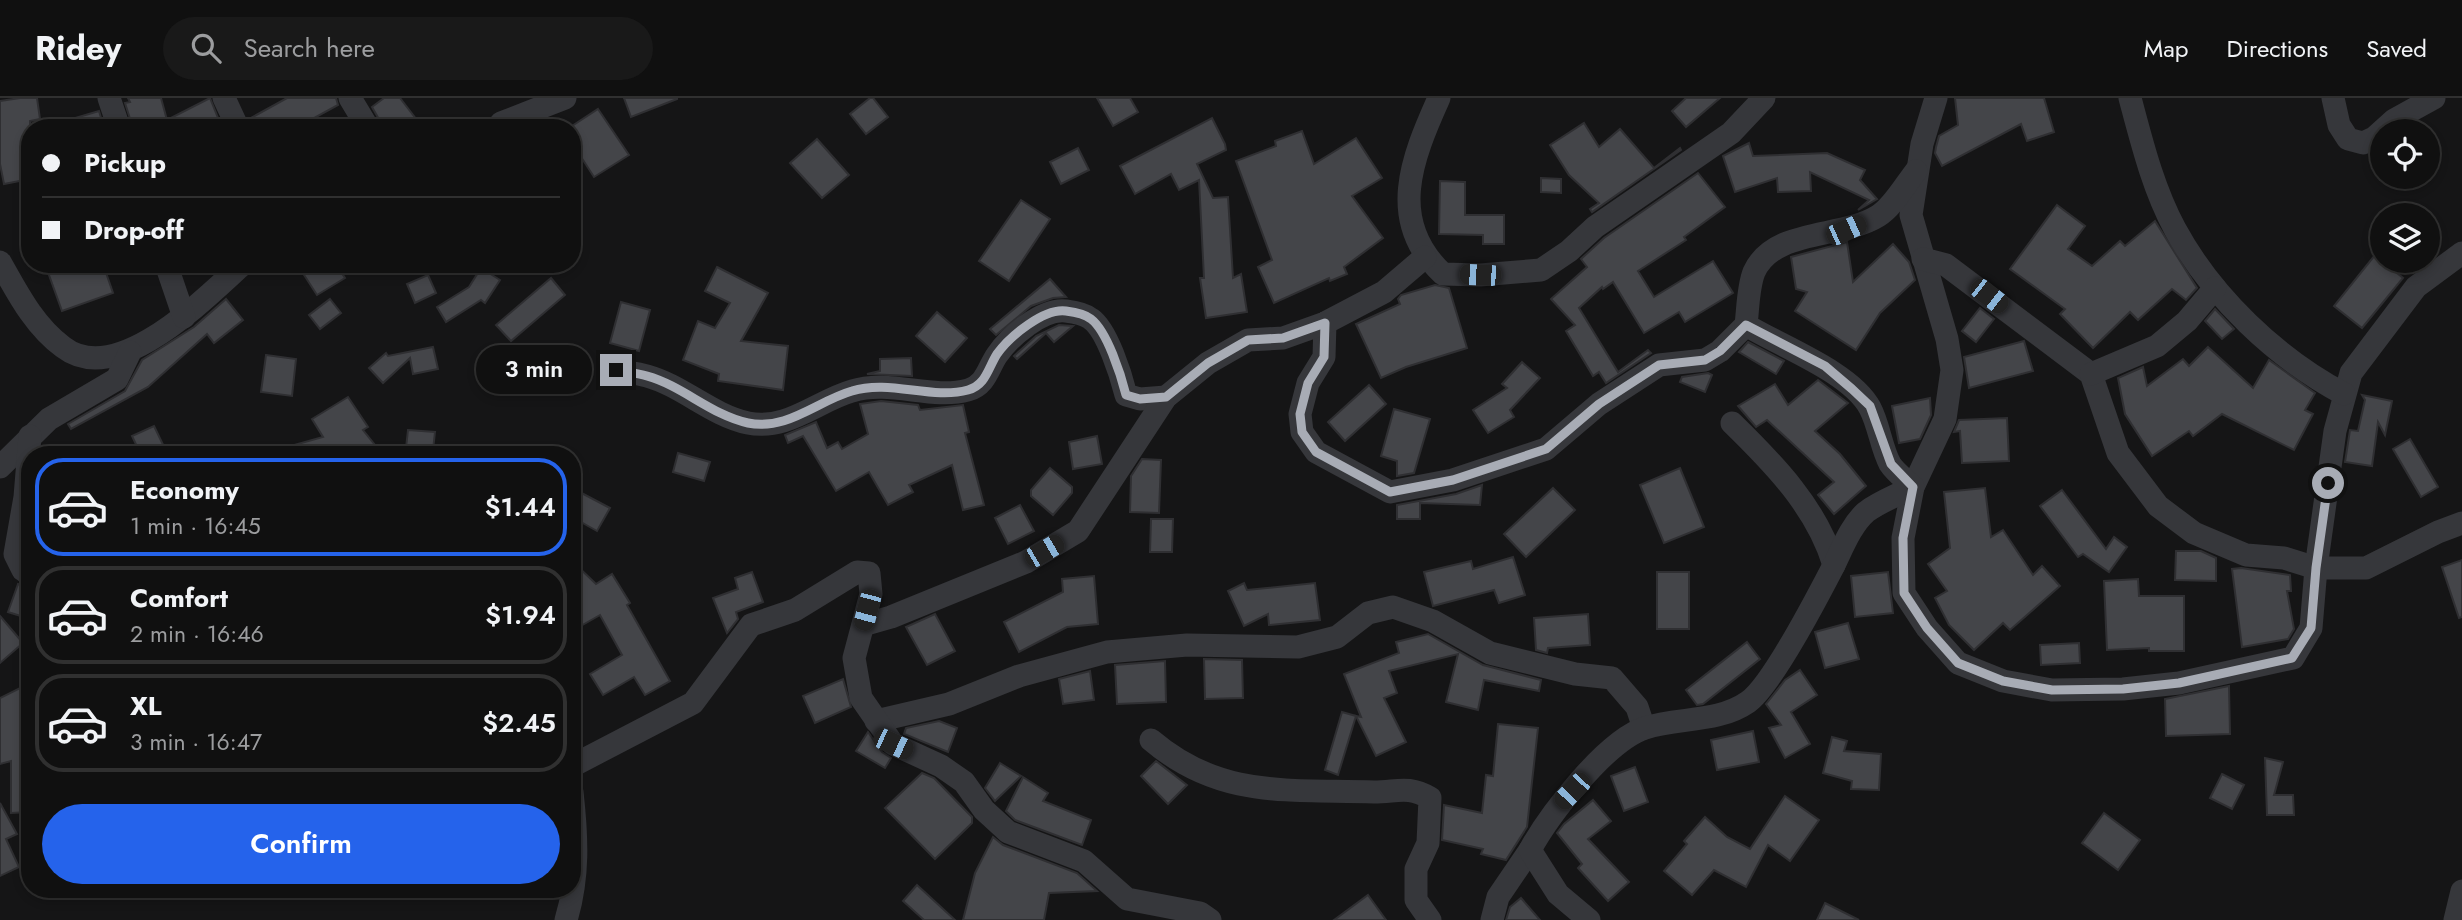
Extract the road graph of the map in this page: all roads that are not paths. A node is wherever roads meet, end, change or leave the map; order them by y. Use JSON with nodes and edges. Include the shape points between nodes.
{"nodes":[{"id":1,"x":109,"y":98,"type":"edge"},
{"id":2,"x":224,"y":98,"type":"edge"},
{"id":3,"x":350,"y":98,"type":"edge"},
{"id":4,"x":565,"y":98,"type":"edge"},
{"id":5,"x":1439,"y":98,"type":"edge"},
{"id":6,"x":1764,"y":98,"type":"edge"},
{"id":7,"x":1936,"y":98,"type":"edge"},
{"id":8,"x":2130,"y":98,"type":"edge"},
{"id":9,"x":2333,"y":98,"type":"edge"},
{"id":10,"x":2434,"y":98,"type":"edge"},
{"id":11,"x":117,"y":119,"type":"edge"},
{"id":12,"x":234,"y":119,"type":"edge"},
{"id":13,"x":363,"y":119,"type":"edge"},
{"id":14,"x":511,"y":119,"type":"edge"},
{"id":15,"x":1916,"y":171,"type":"junction"},
{"id":16,"x":2462,"y":253,"type":"edge"},
{"id":17,"x":1425,"y":257,"type":"junction"},
{"id":18,"x":1923,"y":259,"type":"junction"},
{"id":19,"x":0,"y":262,"type":"edge"},
{"id":20,"x":169,"y":273,"type":"edge"},
{"id":21,"x":233,"y":273,"type":"edge"},
{"id":22,"x":2215,"y":288,"type":"junction"},
{"id":23,"x":184,"y":317,"type":"junction"},
{"id":24,"x":1325,"y":323,"type":"junction"},
{"id":25,"x":1746,"y":325,"type":"junction"},
{"id":26,"x":130,"y":352,"type":"junction"},
{"id":27,"x":616,"y":370,"type":"dead end"},
{"id":28,"x":2091,"y":374,"type":"junction"},
{"id":29,"x":2344,"y":394,"type":"junction"},
{"id":30,"x":1166,"y":397,"type":"junction"},
{"id":31,"x":1732,"y":423,"type":"dead end"},
{"id":32,"x":30,"y":436,"type":"junction"},
{"id":33,"x":29,"y":446,"type":"edge"},
{"id":34,"x":0,"y":467,"type":"edge"},
{"id":35,"x":1913,"y":487,"type":"junction"},
{"id":36,"x":21,"y":520,"type":"edge"},
{"id":37,"x":2462,"y":523,"type":"edge"},
{"id":38,"x":1834,"y":565,"type":"junction"},
{"id":39,"x":21,"y":566,"type":"edge"},
{"id":40,"x":2316,"y":568,"type":"junction"},
{"id":41,"x":863,"y":625,"type":"junction"},
{"id":42,"x":876,"y":721,"type":"junction"},
{"id":43,"x":1644,"y":728,"type":"junction"},
{"id":44,"x":1151,"y":740,"type":"dead end"},
{"id":45,"x":581,"y":761,"type":"edge"},
{"id":46,"x":1530,"y":850,"type":"junction"},
{"id":47,"x":2462,"y":891,"type":"edge"},
{"id":48,"x":573,"y":898,"type":"edge"},
{"id":49,"x":566,"y":920,"type":"edge"},
{"id":50,"x":1210,"y":920,"type":"edge"},
{"id":51,"x":1430,"y":920,"type":"edge"},
{"id":52,"x":1492,"y":920,"type":"edge"},
{"id":53,"x":1589,"y":920,"type":"edge"},
{"id":54,"x":2455,"y":920,"type":"edge"}],
"edges":[{"from":1,"to":11,"type":"street"},
{"from":2,"to":12,"type":"street"},
{"from":3,"to":13,"type":"street"},
{"from":4,"to":14,"type":"street"},
{"from":5,"to":17,"type":"street","via":[[1411,167],[1409,212]]},
{"from":6,"to":17,"type":"street","via":[[1731,133],[1541,270],[1443,274]]},
{"from":7,"to":15,"type":"street"},
{"from":8,"to":22,"type":"street","via":[[2148,166],[2175,229]]},
{"from":9,"to":10,"type":"street","via":[[2339,125],[2348,139],[2363,143]]},
{"from":15,"to":18,"type":"street","via":[[1911,215]]},
{"from":15,"to":25,"type":"street","via":[[1880,215],[1846,230],[1770,250],[1754,272]]},
{"from":16,"to":29,"type":"street","via":[[2416,287],[2351,373]]},
{"from":17,"to":24,"type":"street","via":[[1384,292]]},
{"from":18,"to":28,"type":"street","via":[[1946,264]]},
{"from":18,"to":35,"type":"street","via":[[1952,370],[1945,419]]},
{"from":19,"to":26,"type":"street","via":[[24,305],[64,348],[95,359]]},
{"from":20,"to":23,"type":"street"},
{"from":21,"to":23,"type":"street"},
{"from":22,"to":28,"type":"street","via":[[2187,321],[2157,346]]},
{"from":22,"to":29,"type":"street","via":[[2273,345],[2312,377]]},
{"from":23,"to":26,"type":"street"},
{"from":24,"to":25,"type":"street","via":[[1324,357],[1308,383],[1300,414],[1302,432],[1316,452],[1390,492],[1453,480],[1546,449],[1599,404],[1659,365],[1705,360]]},
{"from":24,"to":30,"type":"street","via":[[1283,338],[1248,340],[1208,363]]},
{"from":25,"to":35,"type":"street","via":[[1825,366],[1870,406],[1891,464]]},
{"from":26,"to":32,"type":"street","via":[[117,379],[49,419]]},
{"from":27,"to":30,"type":"street","via":[[649,376],[732,418],[751,424],[775,423],[796,418],[853,390],[971,390],[982,383],[998,354],[1038,317],[1065,310],[1086,316],[1098,327],[1126,395]]},
{"from":28,"to":40,"type":"street","via":[[2118,453],[2158,506],[2194,533],[2246,555],[2284,558]]},
{"from":29,"to":40,"type":"street"},
{"from":30,"to":41,"type":"street","via":[[1078,531],[1026,562]]},
{"from":31,"to":38,"type":"street","via":[[1777,467],[1825,538]]},
{"from":32,"to":33,"type":"street"},
{"from":32,"to":34,"type":"street"},
{"from":35,"to":38,"type":"street","via":[[1865,513]]},
{"from":35,"to":40,"type":"street","via":[[1903,538],[1904,593],[1958,663],[2003,681],[2052,690],[2123,689],[2179,683],[2292,658],[2311,628]]},
{"from":36,"to":39,"type":"street","via":[[15,554]]},
{"from":37,"to":40,"type":"street","via":[[2366,568]]},
{"from":38,"to":43,"type":"street","via":[[1796,634],[1749,702],[1720,715]]},
{"from":41,"to":42,"type":"street","via":[[854,658],[861,698]]},
{"from":41,"to":45,"type":"street","via":[[871,594],[869,573],[857,572],[796,610],[751,625],[693,703]]},
{"from":42,"to":43,"type":"street","via":[[948,704],[1019,676],[1107,652],[1188,645],[1298,647],[1337,637],[1368,613],[1393,607],[1433,621],[1490,653],[1575,674],[1612,678],[1637,707]]},
{"from":42,"to":50,"type":"street","via":[[893,744],[964,782],[1008,832],[1084,861],[1127,899],[1200,913]]},
{"from":43,"to":46,"type":"street","via":[[1616,745],[1556,808]]},
{"from":44,"to":51,"type":"street","via":[[1200,774],[1241,786],[1381,792],[1416,789],[1430,798],[1428,843],[1416,869],[1416,900]]},
{"from":46,"to":52,"type":"street","via":[[1498,897]]},
{"from":46,"to":53,"type":"street","via":[[1558,894]]},
{"from":47,"to":54,"type":"street"},
{"from":48,"to":49,"type":"street"}]}
